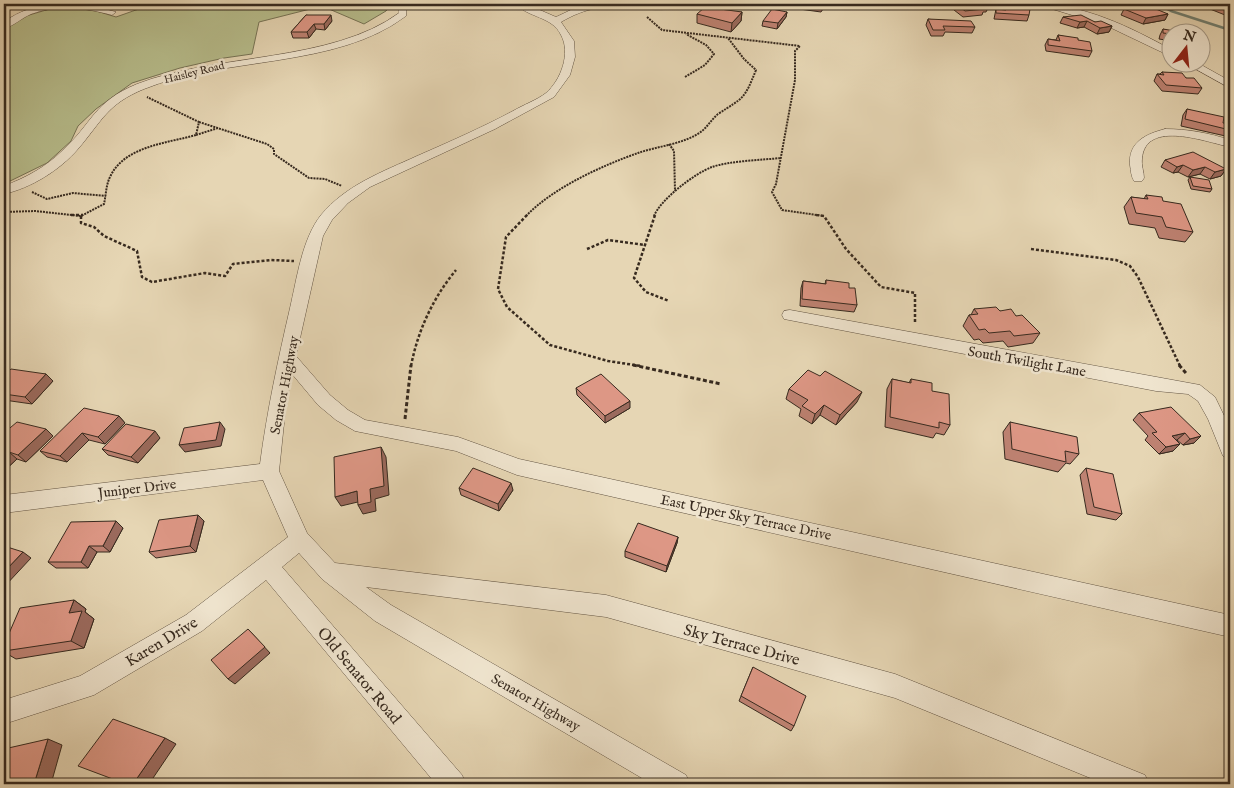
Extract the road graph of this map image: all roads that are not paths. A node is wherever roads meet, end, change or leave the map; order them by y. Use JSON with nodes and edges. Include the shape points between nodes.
{"nodes":[{"id":1,"x":403,"y":4,"type":"edge"},
{"id":2,"x":520,"y":4,"type":"edge"},
{"id":3,"x":688,"y":4,"type":"edge"},
{"id":4,"x":1040,"y":4,"type":"edge"},
{"id":5,"x":112,"y":12,"type":"dead end"},
{"id":6,"x":556,"y":21,"type":"junction"},
{"id":7,"x":4,"y":26,"type":"edge"},
{"id":8,"x":1162,"y":48,"type":"edge"},
{"id":9,"x":1206,"y":72,"type":"edge"},
{"id":10,"x":1230,"y":85,"type":"edge"},
{"id":11,"x":1230,"y":144,"type":"edge"},
{"id":12,"x":1138,"y":178,"type":"dead end"},
{"id":13,"x":4,"y":190,"type":"edge"},
{"id":14,"x":790,"y":315,"type":"dead end"},
{"id":15,"x":288,"y":358,"type":"junction"},
{"id":16,"x":1230,"y":451,"type":"edge"},
{"id":17,"x":269,"y":471,"type":"junction"},
{"id":18,"x":4,"y":504,"type":"edge"},
{"id":19,"x":300,"y":540,"type":"junction"},
{"id":20,"x":268,"y":566,"type":"junction"},
{"id":21,"x":330,"y":572,"type":"junction"},
{"id":22,"x":1230,"y":626,"type":"edge"},
{"id":23,"x":4,"y":712,"type":"edge"},
{"id":24,"x":453,"y":784,"type":"edge"},
{"id":25,"x":678,"y":784,"type":"edge"},
{"id":26,"x":1136,"y":784,"type":"edge"}],
"edges":[{"from":1,"to":13,"type":"street","name":"Haisley Road","via":[[403,14],[397,21],[354,40],[198,69],[135,90],[106,106],[58,161]]},
{"from":2,"to":6,"type":"street"},
{"from":3,"to":6,"type":"street","via":[[662,8],[592,6]]},
{"from":4,"to":8,"type":"street","via":[[1094,12]]},
{"from":5,"to":7,"type":"street","via":[[91,6],[47,8],[28,12]]},
{"from":6,"to":15,"type":"street","name":"Senator Highway","via":[[568,41],[570,58],[565,75],[550,95],[491,127],[366,184],[343,200],[326,218],[316,236]]},
{"from":9,"to":10,"type":"street"},
{"from":11,"to":12,"type":"street","via":[[1179,132],[1160,132],[1148,137],[1136,153]]},
{"from":14,"to":16,"type":"street","name":"South Twilight Lane","via":[[1200,392],[1207,400]]},
{"from":15,"to":17,"type":"street","name":"Senator Highway","via":[[277,404]]},
{"from":15,"to":22,"type":"street","name":"East Upper Sky Terrace Drive","via":[[324,400],[361,426],[458,444],[517,467]]},
{"from":17,"to":18,"type":"street","name":"Juniper Drive"},
{"from":17,"to":19,"type":"street","name":"Senator Highway"},
{"from":19,"to":20,"type":"street","name":"Karen Drive"},
{"from":19,"to":21,"type":"street","name":"Senator Highway"},
{"from":20,"to":23,"type":"street","name":"Karen Drive","via":[[194,623],[85,686]]},
{"from":20,"to":24,"type":"street","name":"Old Senator Road"},
{"from":21,"to":25,"type":"street","name":"Senator Highway","via":[[383,613]]},
{"from":21,"to":26,"type":"street","name":"Sky Terrace Drive","via":[[606,606],[895,686]]}]}
